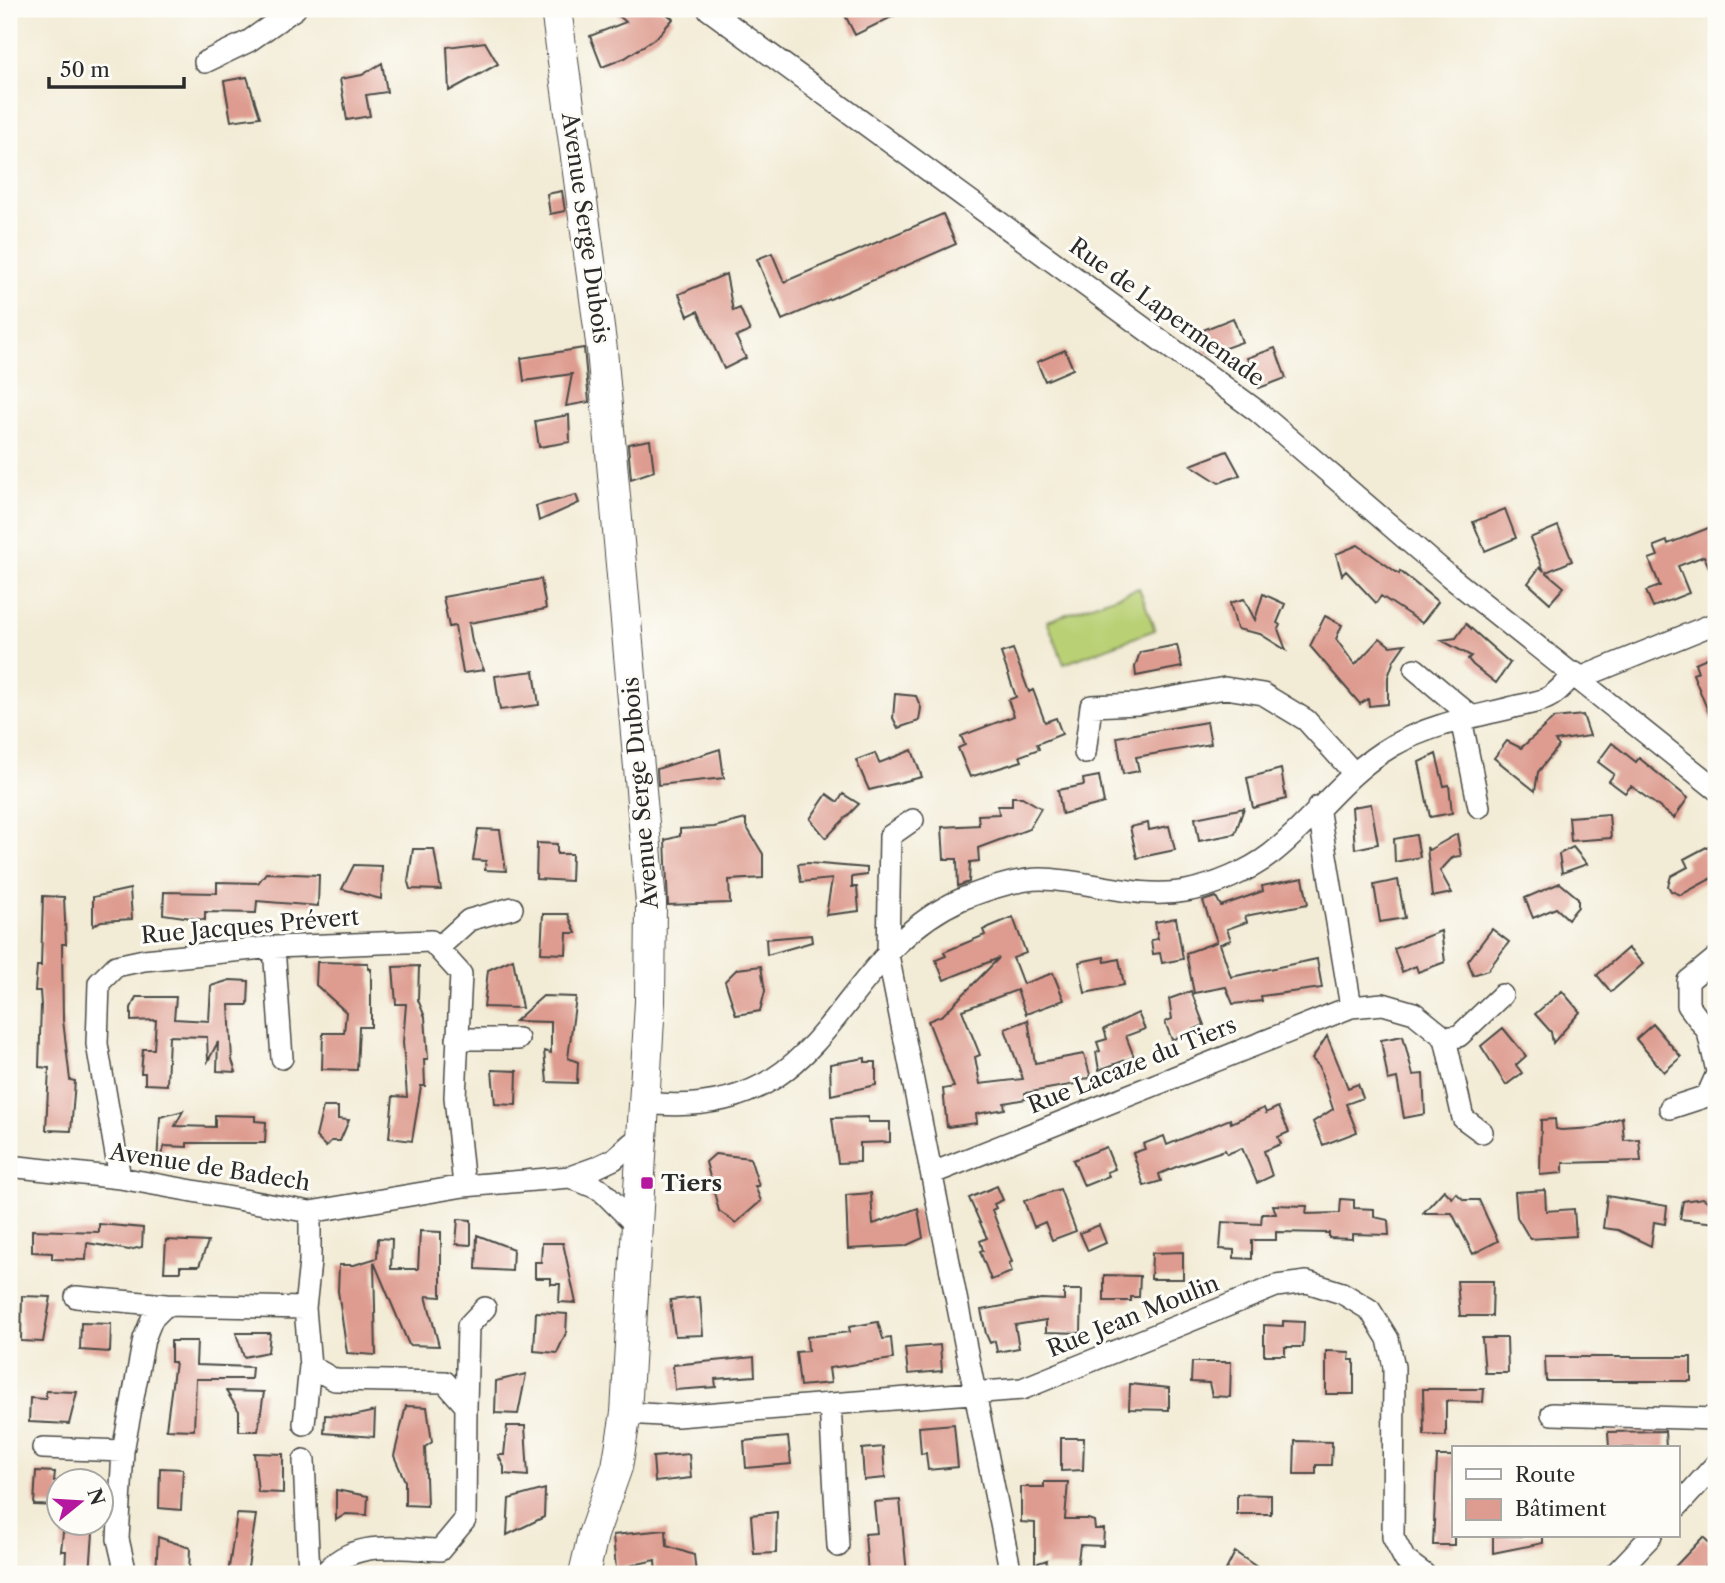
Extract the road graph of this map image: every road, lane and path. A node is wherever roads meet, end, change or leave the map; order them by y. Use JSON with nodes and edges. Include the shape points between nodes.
{"nodes":[{"id":1,"x":295,"y":9,"type":"edge"},
{"id":2,"x":556,"y":9,"type":"edge"},
{"id":3,"x":708,"y":9,"type":"edge"},
{"id":4,"x":205,"y":62,"type":"dead end"},
{"id":5,"x":1716,"y":623,"type":"edge"},
{"id":6,"x":1415,"y":669,"type":"dead end"},
{"id":7,"x":1578,"y":676,"type":"junction"},
{"id":8,"x":1466,"y":718,"type":"junction"},
{"id":9,"x":1085,"y":752,"type":"dead end"},
{"id":10,"x":1353,"y":772,"type":"junction"},
{"id":11,"x":1716,"y":789,"type":"edge"},
{"id":12,"x":1318,"y":807,"type":"junction"},
{"id":13,"x":1479,"y":807,"type":"dead end"},
{"id":14,"x":912,"y":820,"type":"dead end"},
{"id":15,"x":512,"y":908,"type":"dead end"},
{"id":16,"x":274,"y":947,"type":"junction"},
{"id":17,"x":438,"y":948,"type":"junction"},
{"id":18,"x":888,"y":955,"type":"junction"},
{"id":19,"x":1716,"y":958,"type":"edge"},
{"id":20,"x":1502,"y":995,"type":"dead end"},
{"id":21,"x":1351,"y":1007,"type":"junction"},
{"id":22,"x":1445,"y":1038,"type":"junction"},
{"id":23,"x":457,"y":1039,"type":"junction"},
{"id":24,"x":518,"y":1039,"type":"dead end"},
{"id":25,"x":282,"y":1058,"type":"dead end"},
{"id":26,"x":1716,"y":1067,"type":"edge"},
{"id":27,"x":1716,"y":1076,"type":"edge"},
{"id":28,"x":645,"y":1103,"type":"junction"},
{"id":29,"x":1670,"y":1108,"type":"dead end"},
{"id":30,"x":1482,"y":1132,"type":"dead end"},
{"id":31,"x":643,"y":1140,"type":"junction"},
{"id":32,"x":9,"y":1166,"type":"edge"},
{"id":33,"x":933,"y":1173,"type":"junction"},
{"id":34,"x":570,"y":1177,"type":"junction"},
{"id":35,"x":120,"y":1178,"type":"junction"},
{"id":36,"x":464,"y":1186,"type":"junction"},
{"id":37,"x":310,"y":1212,"type":"junction"},
{"id":38,"x":638,"y":1226,"type":"junction"},
{"id":39,"x":76,"y":1297,"type":"dead end"},
{"id":40,"x":166,"y":1305,"type":"junction"},
{"id":41,"x":305,"y":1308,"type":"junction"},
{"id":42,"x":485,"y":1308,"type":"dead end"},
{"id":43,"x":310,"y":1366,"type":"junction"},
{"id":44,"x":975,"y":1395,"type":"junction"},
{"id":45,"x":830,"y":1404,"type":"junction"},
{"id":46,"x":466,"y":1406,"type":"junction"},
{"id":47,"x":626,"y":1413,"type":"junction"},
{"id":48,"x":1552,"y":1414,"type":"dead end"},
{"id":49,"x":1716,"y":1419,"type":"edge"},
{"id":50,"x":304,"y":1424,"type":"dead end"},
{"id":51,"x":43,"y":1448,"type":"dead end"},
{"id":52,"x":123,"y":1451,"type":"junction"},
{"id":53,"x":304,"y":1460,"type":"dead end"},
{"id":54,"x":1716,"y":1464,"type":"edge"},
{"id":55,"x":1680,"y":1504,"type":"edge"},
{"id":56,"x":1649,"y":1538,"type":"edge"},
{"id":57,"x":838,"y":1546,"type":"dead end"},
{"id":58,"x":127,"y":1574,"type":"edge"},
{"id":59,"x":309,"y":1574,"type":"edge"},
{"id":60,"x":324,"y":1574,"type":"edge"},
{"id":61,"x":584,"y":1574,"type":"edge"},
{"id":62,"x":1011,"y":1574,"type":"edge"},
{"id":63,"x":1424,"y":1574,"type":"edge"},
{"id":64,"x":1615,"y":1574,"type":"edge"}],
"edges":[{"from":1,"to":4,"type":"street","via":[[248,41]]},
{"from":2,"to":28,"type":"street","name":"Avenue Serge Dubois","via":[[602,350],[651,902]]},
{"from":3,"to":7,"type":"street","name":"Rue de Lapermenade","via":[[1257,411],[1449,576]]},
{"from":5,"to":7,"type":"street"},
{"from":6,"to":8,"type":"street"},
{"from":7,"to":8,"type":"street","via":[[1550,697]]},
{"from":7,"to":11,"type":"street","name":"Rue de Lapermenade"},
{"from":8,"to":10,"type":"street","via":[[1441,723],[1392,746]]},
{"from":8,"to":13,"type":"street"},
{"from":9,"to":10,"type":"street","via":[[1091,706],[1138,704],[1226,688],[1263,694],[1306,720]]},
{"from":10,"to":12,"type":"street"},
{"from":12,"to":18,"type":"street","via":[[1270,855],[1226,878],[1187,891],[1149,895],[1039,879],[999,887],[963,899],[923,921]]},
{"from":12,"to":21,"type":"street"},
{"from":14,"to":18,"type":"street","via":[[890,836]]},
{"from":15,"to":17,"type":"street","via":[[469,920]]},
{"from":16,"to":17,"type":"street","name":"Rue Jacques Prévert","via":[[432,941]]},
{"from":16,"to":25,"type":"street"},
{"from":16,"to":35,"type":"street","name":"Rue Jacques Prévert","via":[[144,960],[116,966],[99,983],[97,1044]]},
{"from":17,"to":23,"type":"street","via":[[461,974]]},
{"from":18,"to":28,"type":"street","via":[[821,1039],[766,1083],[704,1105]]},
{"from":18,"to":33,"type":"street"},
{"from":19,"to":26,"type":"street","via":[[1688,982],[1688,1005],[1709,1031]]},
{"from":20,"to":22,"type":"street","via":[[1459,1035]]},
{"from":21,"to":22,"type":"street","name":"Rue Lacaze du Tiers","via":[[1384,1004],[1414,1013]]},
{"from":21,"to":33,"type":"street","name":"Rue Lacaze du Tiers"},
{"from":22,"to":30,"type":"street","via":[[1463,1118]]},
{"from":23,"to":24,"type":"street"},
{"from":23,"to":36,"type":"street","via":[[455,1097]]},
{"from":27,"to":29,"type":"street","via":[[1707,1096]]},
{"from":28,"to":31,"type":"street","name":"Avenue Serge Dubois"},
{"from":31,"to":34,"type":"street","via":[[632,1143],[614,1159]]},
{"from":31,"to":38,"type":"street","name":"Avenue Serge Dubois"},
{"from":32,"to":35,"type":"street","name":"Avenue de Badech"},
{"from":33,"to":44,"type":"street"},
{"from":34,"to":36,"type":"street","name":"Avenue de Badech"},
{"from":34,"to":38,"type":"street","via":[[601,1190]]},
{"from":35,"to":37,"type":"street","name":"Avenue de Badech"},
{"from":36,"to":37,"type":"street","name":"Avenue de Badech"},
{"from":37,"to":41,"type":"street"},
{"from":38,"to":47,"type":"street","name":"Avenue Serge Dubois"},
{"from":39,"to":40,"type":"street"},
{"from":40,"to":41,"type":"street"},
{"from":40,"to":52,"type":"street","via":[[152,1318],[144,1339]]},
{"from":41,"to":43,"type":"street"},
{"from":42,"to":46,"type":"street","via":[[468,1326]]},
{"from":43,"to":46,"type":"street","via":[[335,1380],[445,1382]]},
{"from":43,"to":50,"type":"street"},
{"from":44,"to":45,"type":"street","name":"Rue Jean Moulin"},
{"from":44,"to":62,"type":"street"},
{"from":44,"to":63,"type":"street","name":"Rue Jean Moulin","via":[[1022,1389],[1276,1286],[1307,1282],[1342,1293],[1370,1310],[1388,1339],[1394,1367],[1393,1537],[1405,1560]]},
{"from":45,"to":47,"type":"street","name":"Rue Jean Moulin","via":[[677,1416]]},
{"from":45,"to":57,"type":"street"},
{"from":46,"to":60,"type":"street","via":[[465,1520],[440,1550],[363,1547],[334,1562]]},
{"from":47,"to":61,"type":"street","name":"Avenue Serge Dubois","via":[[617,1467]]},
{"from":48,"to":49,"type":"street"},
{"from":51,"to":52,"type":"street"},
{"from":52,"to":58,"type":"street","via":[[118,1539]]},
{"from":53,"to":59,"type":"street"},
{"from":54,"to":55,"type":"street"},
{"from":56,"to":64,"type":"street"}]}
